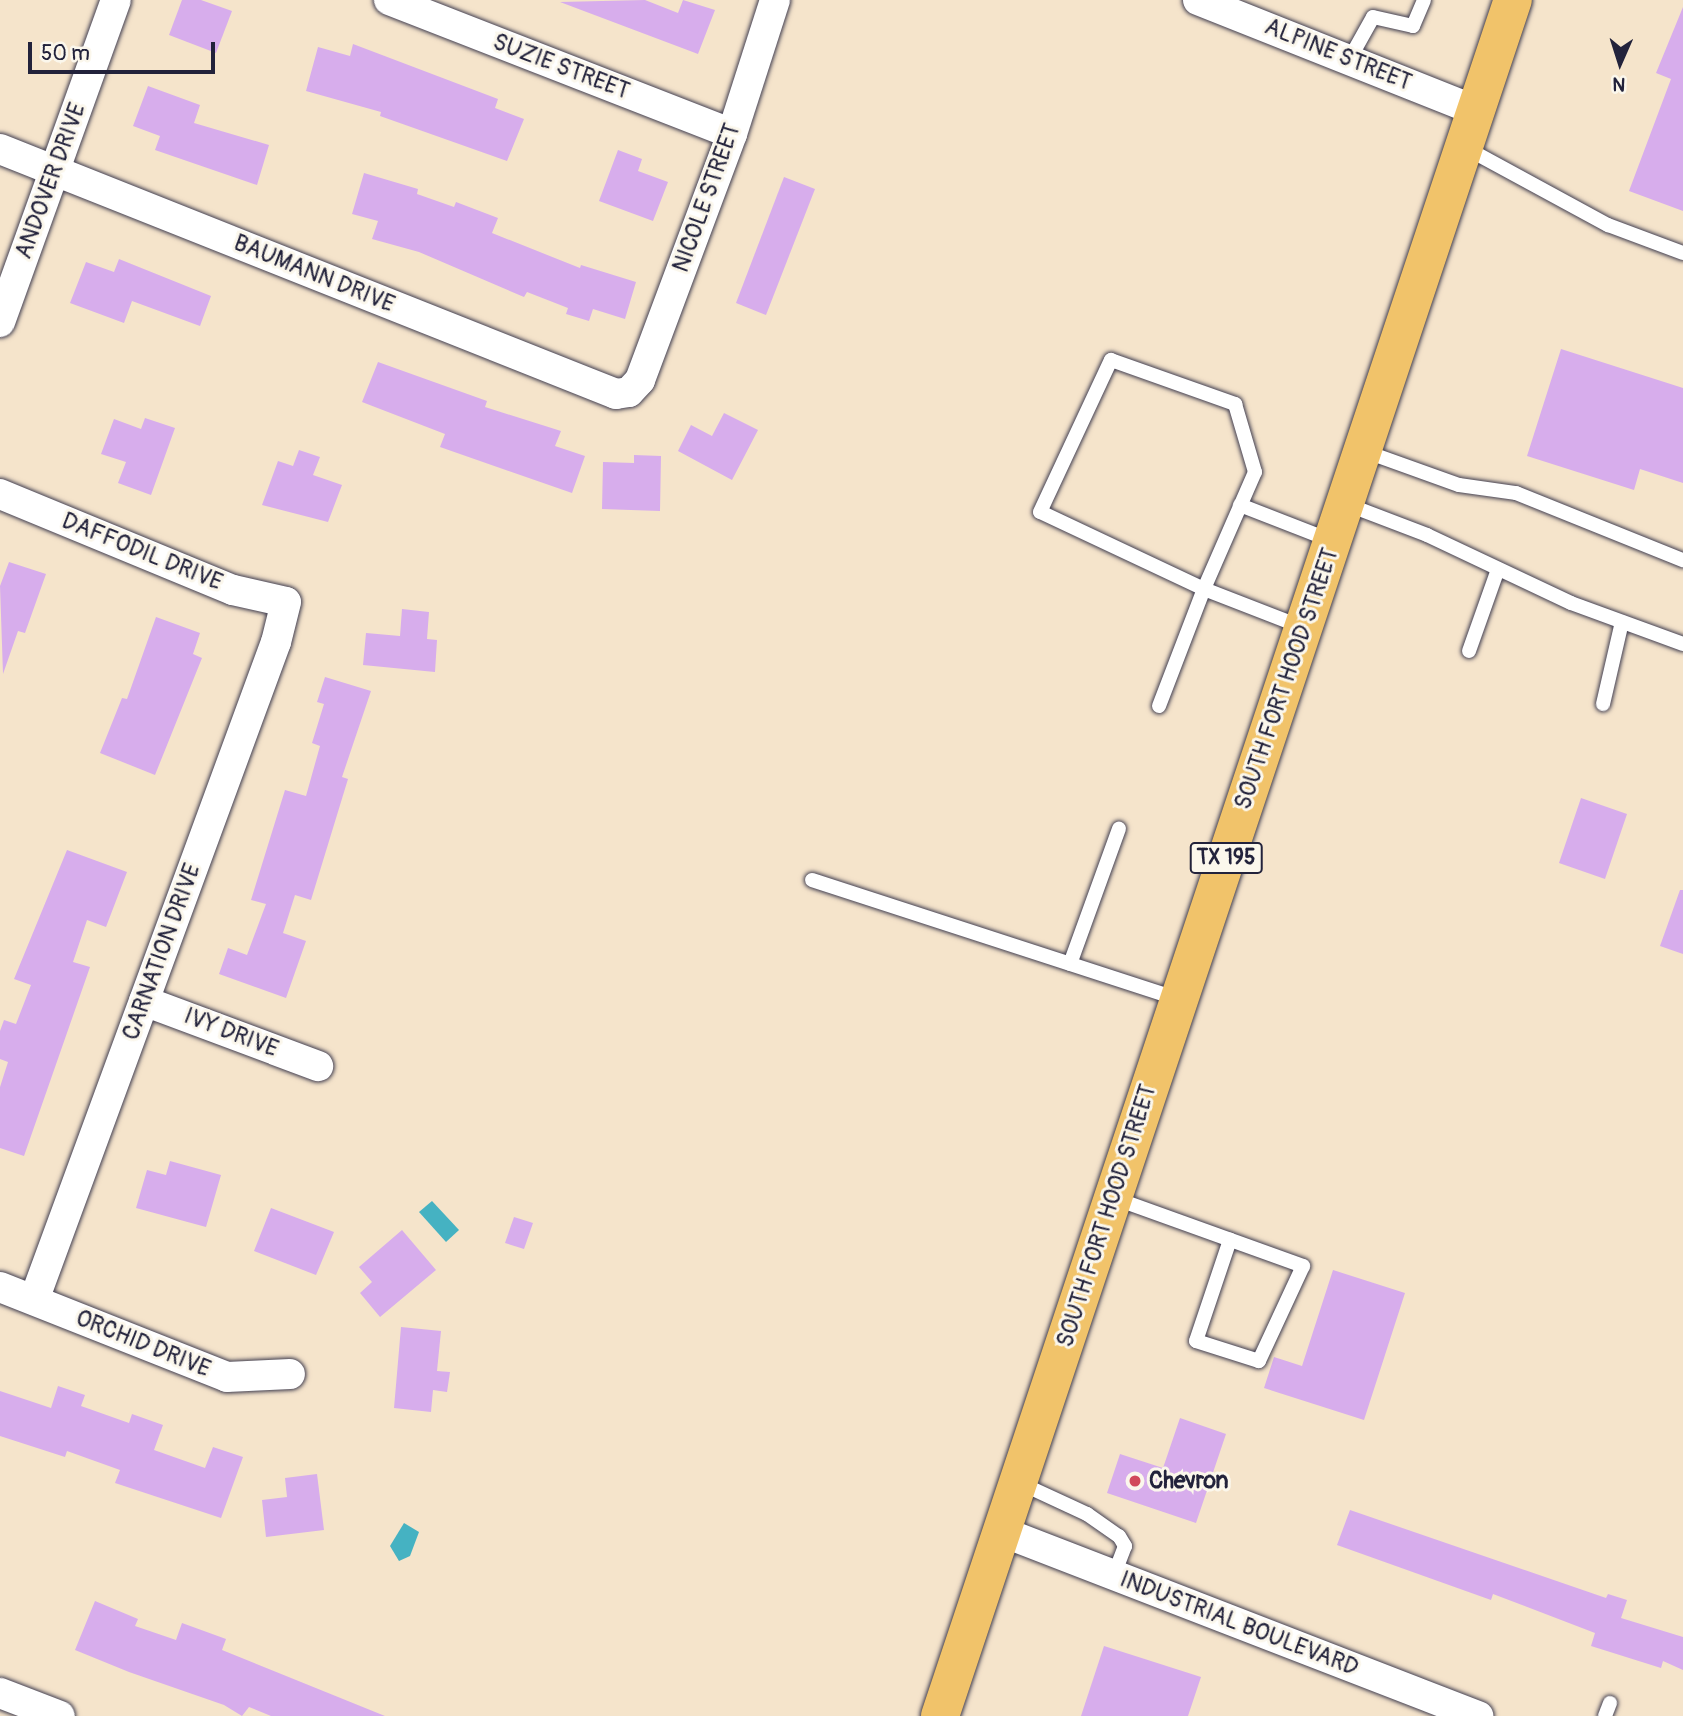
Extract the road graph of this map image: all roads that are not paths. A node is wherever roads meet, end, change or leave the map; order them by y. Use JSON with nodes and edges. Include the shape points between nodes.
{"nodes":[{"id":1,"x":116,"y":0,"type":"edge"},
{"id":2,"x":389,"y":0,"type":"edge"},
{"id":3,"x":775,"y":0,"type":"edge"},
{"id":4,"x":1198,"y":0,"type":"edge"},
{"id":5,"x":1424,"y":0,"type":"edge"},
{"id":6,"x":1513,"y":0,"type":"edge"},
{"id":7,"x":1349,"y":60,"type":"junction"},
{"id":8,"x":1477,"y":111,"type":"junction"},
{"id":9,"x":732,"y":135,"type":"junction"},
{"id":10,"x":1464,"y":147,"type":"junction"},
{"id":11,"x":0,"y":149,"type":"edge"},
{"id":12,"x":55,"y":170,"type":"junction"},
{"id":13,"x":1683,"y":253,"type":"edge"},
{"id":14,"x":0,"y":322,"type":"edge"},
{"id":15,"x":629,"y":392,"type":"joint"},
{"id":16,"x":1363,"y":450,"type":"junction"},
{"id":17,"x":0,"y":494,"type":"edge"},
{"id":18,"x":1345,"y":503,"type":"junction"},
{"id":19,"x":1240,"y":506,"type":"junction"},
{"id":20,"x":1334,"y":541,"type":"junction"},
{"id":21,"x":1683,"y":560,"type":"edge"},
{"id":22,"x":1498,"y":569,"type":"junction"},
{"id":23,"x":1204,"y":589,"type":"junction"},
{"id":24,"x":286,"y":603,"type":"joint"},
{"id":25,"x":1622,"y":622,"type":"junction"},
{"id":26,"x":1307,"y":629,"type":"junction"},
{"id":27,"x":1683,"y":644,"type":"edge"},
{"id":28,"x":1469,"y":651,"type":"dead end"},
{"id":29,"x":1603,"y":704,"type":"dead end"},
{"id":30,"x":1159,"y":706,"type":"dead end"},
{"id":31,"x":1119,"y":829,"type":"dead end"},
{"id":32,"x":812,"y":880,"type":"dead end"},
{"id":33,"x":1070,"y":964,"type":"junction"},
{"id":34,"x":1179,"y":999,"type":"junction"},
{"id":35,"x":144,"y":1001,"type":"junction"},
{"id":36,"x":318,"y":1066,"type":"dead end"},
{"id":37,"x":1113,"y":1197,"type":"junction"},
{"id":38,"x":1230,"y":1240,"type":"junction"},
{"id":39,"x":0,"y":1287,"type":"edge"},
{"id":40,"x":34,"y":1300,"type":"junction"},
{"id":41,"x":290,"y":1374,"type":"dead end"},
{"id":42,"x":1017,"y":1482,"type":"junction"},
{"id":43,"x":1000,"y":1531,"type":"junction"},
{"id":44,"x":1114,"y":1575,"type":"junction"},
{"id":45,"x":0,"y":1693,"type":"edge"},
{"id":46,"x":1461,"y":1713,"type":"edge"},
{"id":47,"x":60,"y":1716,"type":"edge"},
{"id":48,"x":940,"y":1716,"type":"edge"}],
"edges":[{"from":1,"to":12,"type":"street","name":"ANDOVER DRIVE"},
{"from":2,"to":9,"type":"street","name":"SUZIE STREET"},
{"from":3,"to":9,"type":"street","name":"NICOLE STREET"},
{"from":4,"to":7,"type":"street","name":"ALPINE STREET"},
{"from":5,"to":7,"type":"lane","via":[[1413,26],[1373,17]]},
{"from":6,"to":8,"type":"highway","name":"SOUTH FORT HOOD STREET","number":"TX 195"},
{"from":7,"to":8,"type":"street","name":"ALPINE STREET"},
{"from":8,"to":10,"type":"highway","name":"SOUTH FORT HOOD STREET","number":"TX 195"},
{"from":9,"to":15,"type":"street","name":"NICOLE STREET","via":[[640,380]]},
{"from":10,"to":13,"type":"lane","via":[[1608,225]]},
{"from":10,"to":16,"type":"highway","name":"SOUTH FORT HOOD STREET","number":"TX 195"},
{"from":11,"to":12,"type":"street","name":"BAUMANN DRIVE"},
{"from":12,"to":14,"type":"street","name":"ANDOVER DRIVE"},
{"from":12,"to":15,"type":"street","name":"BAUMANN DRIVE","via":[[616,394]]},
{"from":16,"to":18,"type":"highway","name":"SOUTH FORT HOOD STREET","number":"TX 195"},
{"from":16,"to":21,"type":"lane","via":[[1459,485],[1516,493]]},
{"from":17,"to":24,"type":"street","name":"DAFFODIL DRIVE","via":[[233,590]]},
{"from":18,"to":20,"type":"highway","name":"SOUTH FORT HOOD STREET","number":"TX 195"},
{"from":18,"to":22,"type":"lane"},
{"from":19,"to":20,"type":"lane"},
{"from":19,"to":23,"type":"lane"},
{"from":19,"to":23,"type":"lane","via":[[1255,472],[1235,404],[1111,360],[1040,512]]},
{"from":20,"to":26,"type":"highway","name":"SOUTH FORT HOOD STREET","number":"TX 195"},
{"from":22,"to":25,"type":"lane"},
{"from":22,"to":28,"type":"lane"},
{"from":23,"to":26,"type":"lane"},
{"from":23,"to":30,"type":"lane"},
{"from":24,"to":35,"type":"street","name":"CARNATION DRIVE","via":[[276,642]]},
{"from":25,"to":27,"type":"lane"},
{"from":25,"to":29,"type":"lane"},
{"from":26,"to":34,"type":"highway","name":"SOUTH FORT HOOD STREET","number":"TX 195"},
{"from":31,"to":33,"type":"lane"},
{"from":32,"to":33,"type":"lane"},
{"from":33,"to":34,"type":"lane"},
{"from":34,"to":37,"type":"highway","name":"SOUTH FORT HOOD STREET","number":"TX 195"},
{"from":35,"to":36,"type":"street","name":"IVY DRIVE"},
{"from":35,"to":40,"type":"street","name":"CARNATION DRIVE"},
{"from":37,"to":38,"type":"lane"},
{"from":37,"to":42,"type":"highway","name":"SOUTH FORT HOOD STREET","number":"TX 195"},
{"from":38,"to":38,"type":"lane","via":[[1303,1266],[1259,1361],[1196,1341]]},
{"from":39,"to":40,"type":"street","name":"ORCHID DRIVE"},
{"from":40,"to":41,"type":"street","name":"ORCHID DRIVE","via":[[228,1377]]},
{"from":42,"to":43,"type":"highway","name":"SOUTH FORT HOOD STREET","number":"TX 195"},
{"from":42,"to":44,"type":"lane","via":[[1087,1514],[1119,1536],[1125,1546]]},
{"from":43,"to":44,"type":"street","name":"INDUSTRIAL BOULEVARD"},
{"from":43,"to":48,"type":"highway","name":"SOUTH FORT HOOD STREET","number":"TX 195"},
{"from":44,"to":46,"type":"street","name":"INDUSTRIAL BOULEVARD"},
{"from":45,"to":47,"type":"street"}]}
